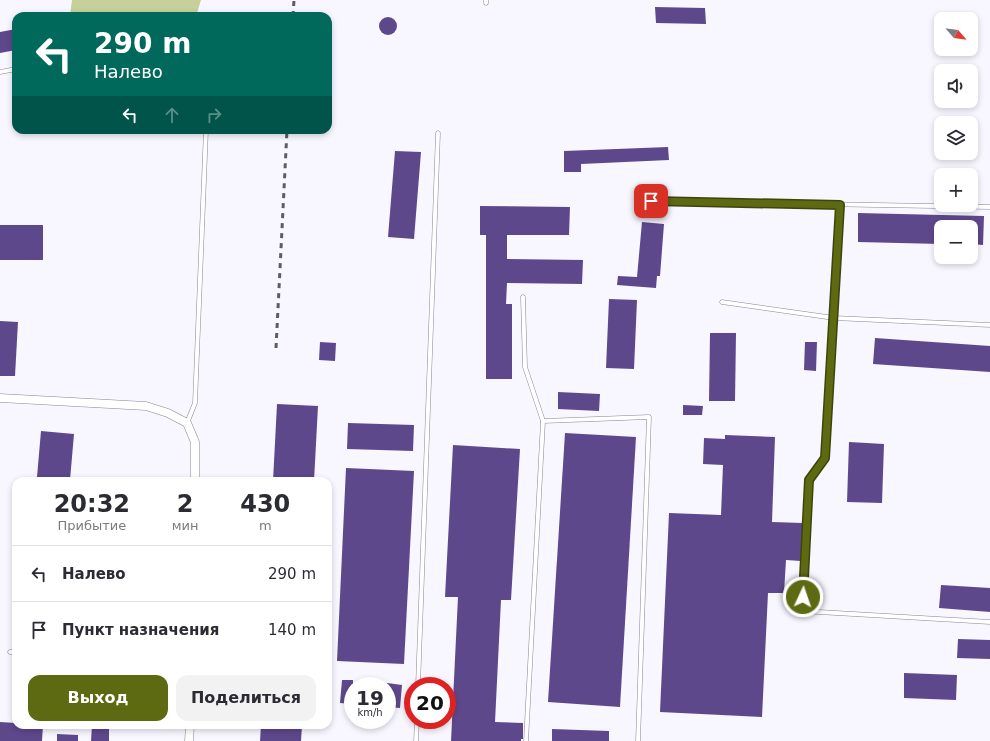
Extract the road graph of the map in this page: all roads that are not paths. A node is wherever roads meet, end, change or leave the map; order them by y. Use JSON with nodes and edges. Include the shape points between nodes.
{"nodes":[{"id":1,"x":12,"y":70,"type":"edge"},
{"id":2,"x":0,"y":72,"type":"edge"},
{"id":3,"x":438,"y":133,"type":"dead end"},
{"id":4,"x":206,"y":134,"type":"edge"},
{"id":5,"x":651,"y":201,"type":"dead end"},
{"id":6,"x":840,"y":205,"type":"junction"},
{"id":7,"x":990,"y":207,"type":"edge"},
{"id":8,"x":523,"y":297,"type":"dead end"},
{"id":9,"x":722,"y":302,"type":"dead end"},
{"id":10,"x":834,"y":318,"type":"junction"},
{"id":11,"x":990,"y":325,"type":"edge"},
{"id":12,"x":0,"y":398,"type":"edge"},
{"id":13,"x":543,"y":421,"type":"junction"},
{"id":14,"x":187,"y":422,"type":"junction"},
{"id":15,"x":195,"y":477,"type":"edge"},
{"id":16,"x":990,"y":622,"type":"edge"},
{"id":17,"x":418,"y":677,"type":"edge"},
{"id":18,"x":190,"y":729,"type":"edge"},
{"id":19,"x":417,"y":729,"type":"edge"},
{"id":20,"x":189,"y":741,"type":"edge"},
{"id":21,"x":416,"y":741,"type":"edge"},
{"id":22,"x":526,"y":741,"type":"edge"},
{"id":23,"x":638,"y":741,"type":"edge"}],
"edges":[{"from":1,"to":2,"type":"lane"},
{"from":3,"to":17,"type":"lane"},
{"from":4,"to":14,"type":"lane","via":[[195,402]]},
{"from":5,"to":6,"type":"lane"},
{"from":6,"to":7,"type":"lane"},
{"from":6,"to":10,"type":"lane"},
{"from":8,"to":13,"type":"lane","via":[[525,367]]},
{"from":9,"to":10,"type":"lane"},
{"from":10,"to":11,"type":"lane"},
{"from":10,"to":16,"type":"lane","via":[[825,458],[809,480],[802,612]]},
{"from":12,"to":14,"type":"street","via":[[146,406]]},
{"from":13,"to":22,"type":"lane"},
{"from":13,"to":23,"type":"lane","via":[[649,417]]},
{"from":14,"to":15,"type":"street","via":[[195,442]]},
{"from":18,"to":20,"type":"street"},
{"from":19,"to":21,"type":"lane"}]}
